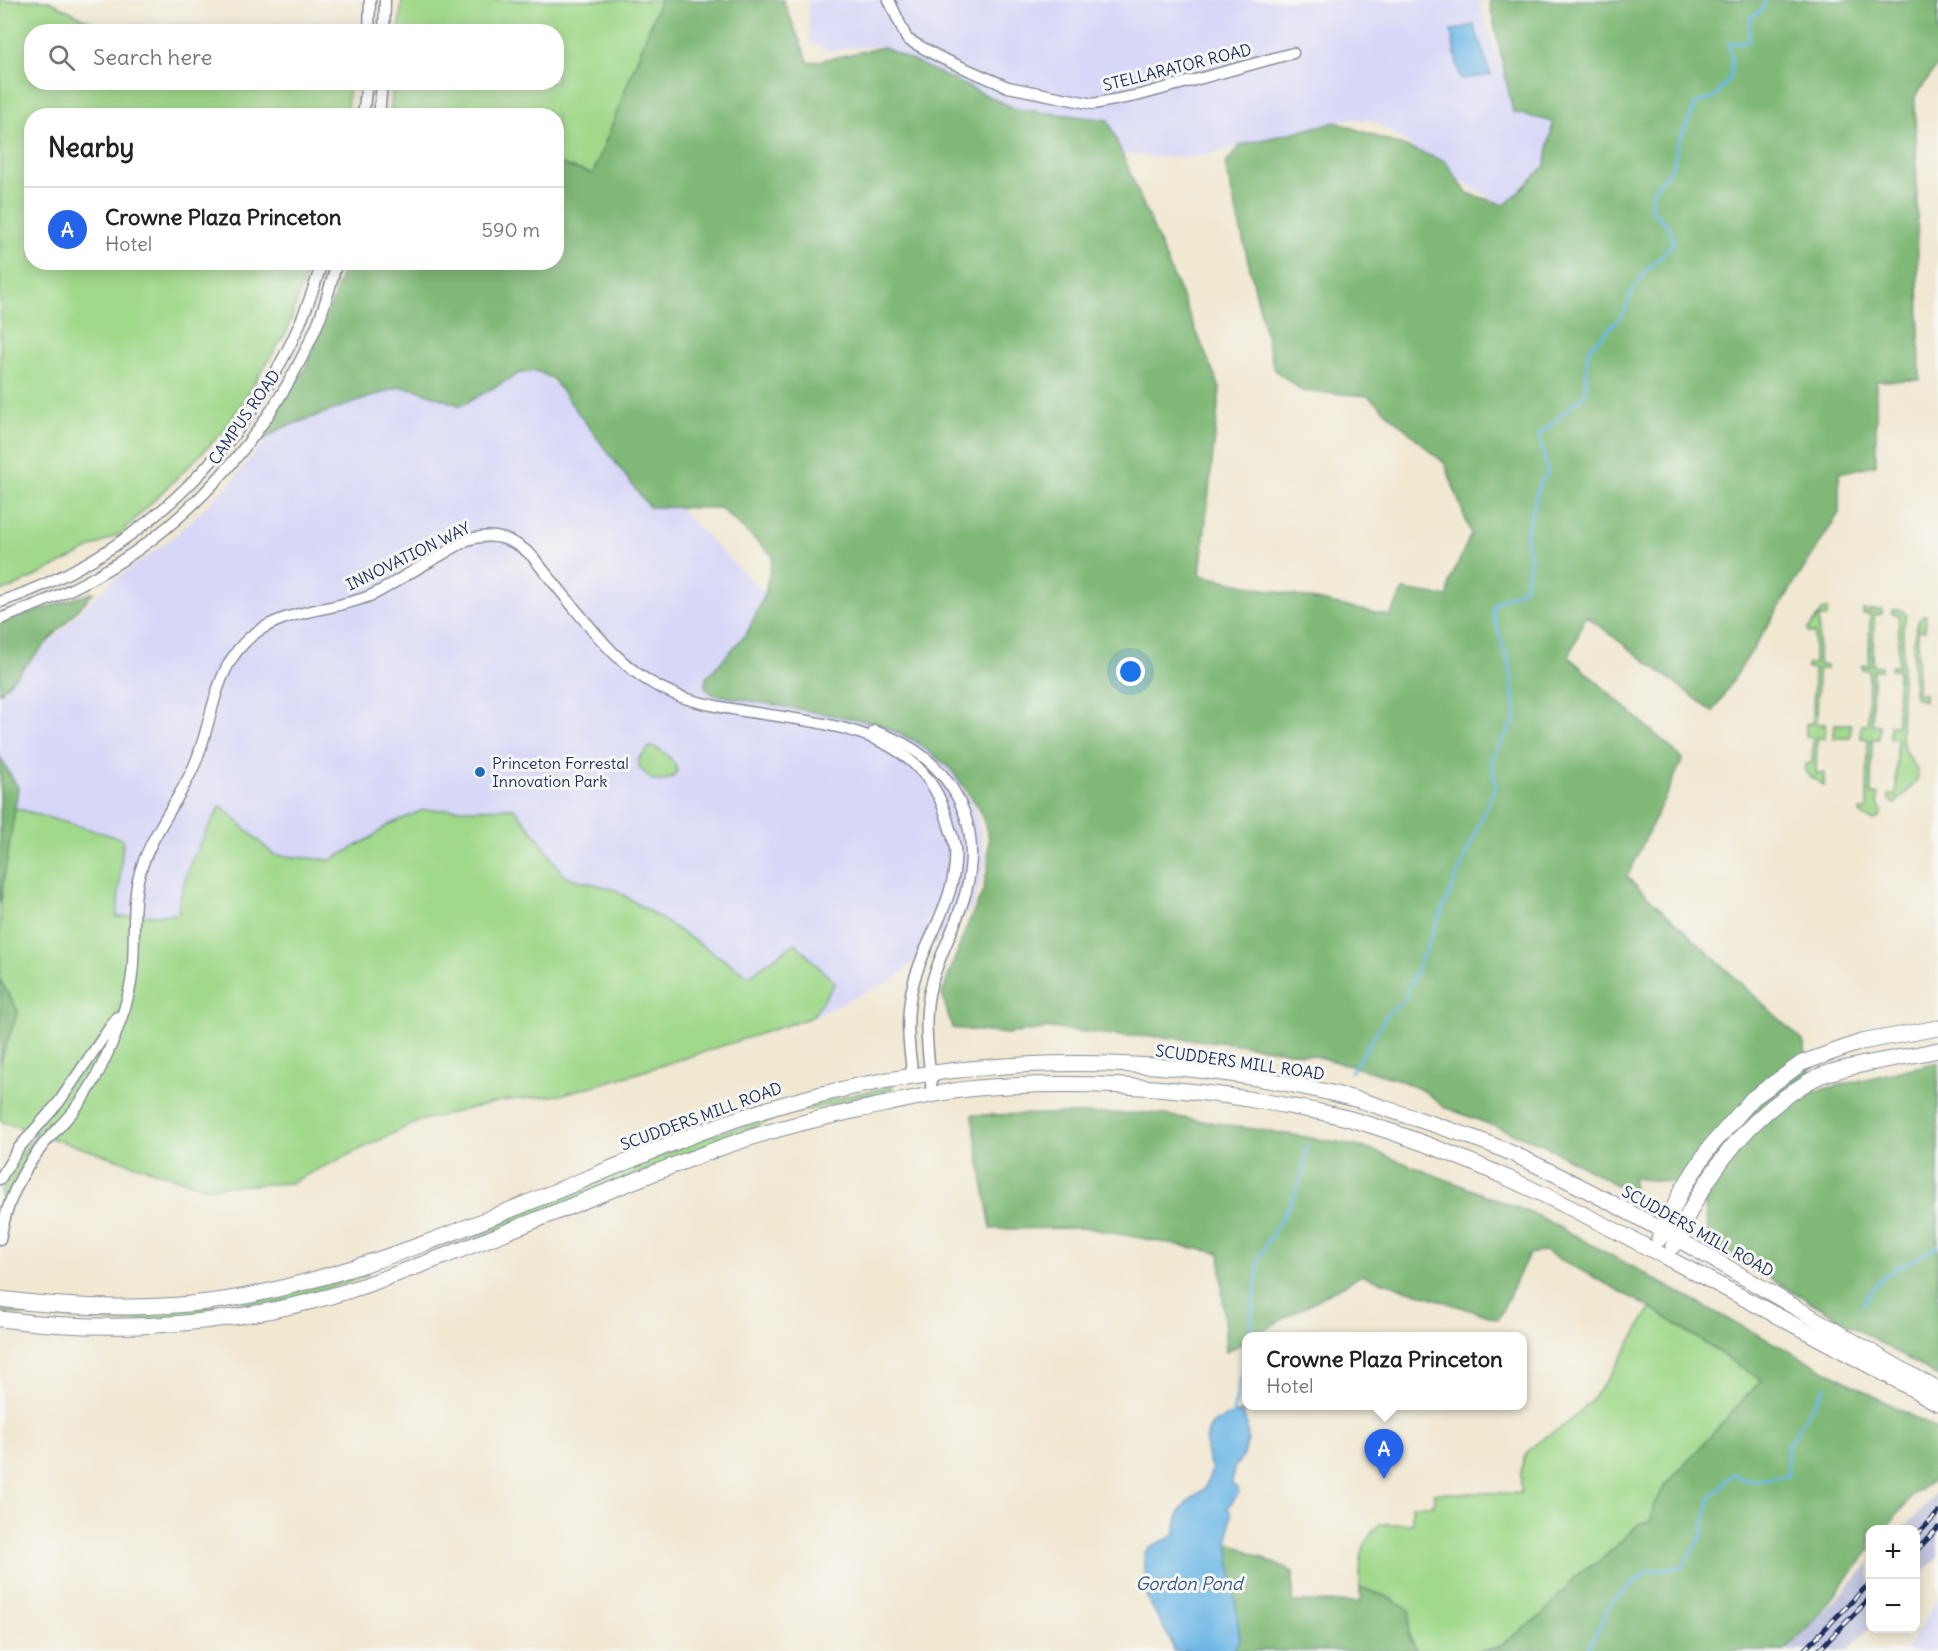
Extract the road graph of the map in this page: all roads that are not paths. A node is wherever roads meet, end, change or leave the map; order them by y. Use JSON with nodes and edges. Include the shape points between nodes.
{"nodes":[{"id":1,"x":370,"y":0,"type":"edge"},
{"id":2,"x":385,"y":0,"type":"edge"},
{"id":3,"x":889,"y":0,"type":"edge"},
{"id":4,"x":369,"y":24,"type":"edge"},
{"id":5,"x":384,"y":24,"type":"edge"},
{"id":6,"x":1293,"y":53,"type":"dead end"},
{"id":7,"x":366,"y":90,"type":"edge"},
{"id":8,"x":381,"y":90,"type":"edge"},
{"id":9,"x":364,"y":108,"type":"edge"},
{"id":10,"x":380,"y":108,"type":"edge"},
{"id":11,"x":319,"y":270,"type":"edge"},
{"id":12,"x":335,"y":270,"type":"edge"},
{"id":13,"x":0,"y":602,"type":"edge"},
{"id":14,"x":0,"y":619,"type":"edge"},
{"id":15,"x":841,"y":728,"type":"junction"},
{"id":16,"x":125,"y":1004,"type":"junction"},
{"id":17,"x":1938,"y":1028,"type":"edge"},
{"id":18,"x":1938,"y":1050,"type":"edge"},
{"id":19,"x":931,"y":1074,"type":"junction"},
{"id":20,"x":913,"y":1076,"type":"junction"},
{"id":21,"x":70,"y":1086,"type":"junction"},
{"id":22,"x":932,"y":1095,"type":"junction"},
{"id":23,"x":85,"y":1096,"type":"junction"},
{"id":24,"x":0,"y":1179,"type":"edge"},
{"id":25,"x":1662,"y":1230,"type":"junction"},
{"id":26,"x":1676,"y":1238,"type":"junction"},
{"id":27,"x":0,"y":1239,"type":"edge"},
{"id":28,"x":1661,"y":1254,"type":"junction"},
{"id":29,"x":0,"y":1299,"type":"edge"},
{"id":30,"x":0,"y":1319,"type":"edge"},
{"id":31,"x":1938,"y":1390,"type":"edge"},
{"id":32,"x":1938,"y":1403,"type":"edge"}],
"edges":[{"from":1,"to":4,"type":"street"},
{"from":2,"to":5,"type":"street"},
{"from":3,"to":6,"type":"street","name":"STELLARATOR ROAD","via":[[907,39],[941,58],[1008,87],[1093,104]]},
{"from":7,"to":9,"type":"street"},
{"from":8,"to":10,"type":"street"},
{"from":11,"to":13,"type":"street","name":"CAMPUS ROAD","via":[[300,325],[275,375],[215,460],[176,499],[97,558]]},
{"from":12,"to":14,"type":"street","name":"CAMPUS ROAD","via":[[327,300],[298,364],[247,444],[221,476],[162,531],[118,563],[70,590]]},
{"from":15,"to":16,"type":"street","name":"INNOVATION WAY","via":[[693,701],[655,685],[603,643],[524,548],[500,537],[467,540],[374,594],[263,626],[233,656],[221,680],[194,767],[143,864],[135,903],[132,975]]},
{"from":15,"to":19,"type":"street","name":"INNOVATION WAY","via":[[868,729],[918,751],[954,791],[971,839],[968,886],[927,1002]]},
{"from":15,"to":20,"type":"street","name":"INNOVATION WAY","via":[[896,748],[926,774],[942,801],[953,841],[950,889],[911,990],[908,1025]]},
{"from":16,"to":21,"type":"street","name":"INNOVATION WAY"},
{"from":16,"to":23,"type":"street","name":"INNOVATION WAY","via":[[98,1075]]},
{"from":17,"to":25,"type":"main road","via":[[1862,1042],[1802,1063],[1753,1098],[1709,1148]]},
{"from":18,"to":26,"type":"main road","via":[[1858,1064],[1820,1076],[1777,1102],[1733,1145]]},
{"from":19,"to":20,"type":"main road","name":"SCUDDERS MILL ROAD"},
{"from":19,"to":22,"type":"street","name":"INNOVATION WAY"},
{"from":19,"to":25,"type":"main road","name":"SCUDDERS MILL ROAD","via":[[1043,1063],[1161,1066],[1312,1089],[1362,1101],[1482,1141]]},
{"from":20,"to":29,"type":"main road","name":"SCUDDERS MILL ROAD","via":[[782,1104],[690,1136],[441,1237],[328,1276],[254,1295],[182,1304],[106,1307]]},
{"from":21,"to":23,"type":"street"},
{"from":21,"to":24,"type":"street","name":"INNOVATION WAY","via":[[18,1149]]},
{"from":22,"to":28,"type":"main road","via":[[986,1087],[1101,1084],[1179,1089],[1347,1118],[1464,1159],[1534,1189]]},
{"from":22,"to":30,"type":"main road","via":[[798,1123],[722,1147],[397,1274],[295,1305],[230,1318],[155,1326],[51,1325]]},
{"from":23,"to":27,"type":"street","name":"INNOVATION WAY","via":[[43,1145],[19,1181]]},
{"from":25,"to":26,"type":"main road","name":"SCUDDERS MILL ROAD"},
{"from":25,"to":28,"type":"main road"},
{"from":26,"to":28,"type":"main road"},
{"from":26,"to":31,"type":"main road","name":"SCUDDERS MILL ROAD"},
{"from":28,"to":32,"type":"main road"}]}
